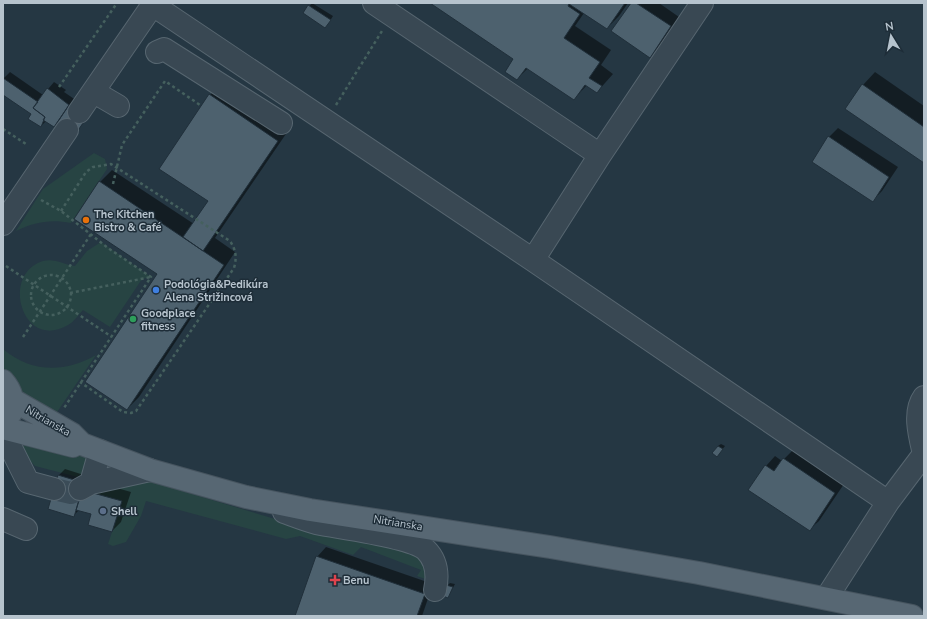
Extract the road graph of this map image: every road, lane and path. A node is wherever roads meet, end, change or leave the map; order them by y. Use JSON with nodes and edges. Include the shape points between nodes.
{"nodes":[{"id":1,"x":117,"y":3,"type":"edge"},
{"id":2,"x":702,"y":3,"type":"edge"},
{"id":3,"x":153,"y":4,"type":"edge"},
{"id":4,"x":383,"y":9,"type":"edge"},
{"id":5,"x":157,"y":52,"type":"dead end"},
{"id":6,"x":59,"y":87,"type":"dead end"},
{"id":7,"x":94,"y":92,"type":"junction"},
{"id":8,"x":200,"y":105,"type":"dead end"},
{"id":9,"x":118,"y":106,"type":"dead end"},
{"id":10,"x":80,"y":112,"type":"dead end"},
{"id":11,"x":318,"y":116,"type":"junction"},
{"id":12,"x":281,"y":123,"type":"dead end"},
{"id":13,"x":3,"y":129,"type":"edge"},
{"id":14,"x":67,"y":130,"type":"dead end"},
{"id":15,"x":26,"y":144,"type":"dead end"},
{"id":16,"x":600,"y":155,"type":"junction"},
{"id":17,"x":118,"y":167,"type":"junction"},
{"id":18,"x":113,"y":184,"type":"dead end"},
{"id":19,"x":26,"y":191,"type":"junction"},
{"id":20,"x":61,"y":211,"type":"junction"},
{"id":21,"x":3,"y":224,"type":"edge"},
{"id":22,"x":91,"y":234,"type":"junction"},
{"id":23,"x":533,"y":260,"type":"junction"},
{"id":24,"x":6,"y":266,"type":"dead end"},
{"id":25,"x":151,"y":277,"type":"junction"},
{"id":26,"x":62,"y":279,"type":"junction"},
{"id":27,"x":34,"y":284,"type":"junction"},
{"id":28,"x":70,"y":293,"type":"junction"},
{"id":29,"x":50,"y":296,"type":"junction"},
{"id":30,"x":66,"y":306,"type":"junction"},
{"id":31,"x":40,"y":312,"type":"junction"},
{"id":32,"x":112,"y":336,"type":"junction"},
{"id":33,"x":23,"y":337,"type":"dead end"},
{"id":34,"x":3,"y":381,"type":"edge"},
{"id":35,"x":80,"y":382,"type":"junction"},
{"id":36,"x":924,"y":397,"type":"edge"},
{"id":37,"x":13,"y":400,"type":"junction"},
{"id":38,"x":60,"y":414,"type":"dead end"},
{"id":39,"x":3,"y":427,"type":"edge"},
{"id":40,"x":3,"y":439,"type":"edge"},
{"id":41,"x":91,"y":448,"type":"junction"},
{"id":42,"x":924,"y":454,"type":"edge"},
{"id":43,"x":150,"y":470,"type":"junction"},
{"id":44,"x":54,"y":489,"type":"tunnel mouth"},
{"id":45,"x":246,"y":497,"type":"junction"},
{"id":46,"x":888,"y":502,"type":"junction"},
{"id":47,"x":3,"y":519,"type":"edge"},
{"id":48,"x":26,"y":529,"type":"dead end"},
{"id":49,"x":435,"y":590,"type":"dead end"},
{"id":50,"x":827,"y":598,"type":"junction"},
{"id":51,"x":892,"y":613,"type":"edge"},
{"id":52,"x":912,"y":616,"type":"edge"}],
"edges":[{"from":1,"to":6,"type":"path"},
{"from":2,"to":16,"type":"lane"},
{"from":3,"to":7,"type":"lane"},
{"from":3,"to":11,"type":"lane"},
{"from":4,"to":11,"type":"path","via":[[332,113]]},
{"from":4,"to":16,"type":"lane"},
{"from":5,"to":12,"type":"lane","via":[[164,49]]},
{"from":7,"to":9,"type":"lane"},
{"from":7,"to":10,"type":"lane"},
{"from":8,"to":17,"type":"path","via":[[165,81],[122,145]]},
{"from":11,"to":23,"type":"lane"},
{"from":13,"to":15,"type":"path"},
{"from":14,"to":19,"type":"lane"},
{"from":16,"to":23,"type":"lane"},
{"from":17,"to":18,"type":"path"},
{"from":17,"to":20,"type":"path","via":[[111,164],[93,166],[86,172]]},
{"from":17,"to":35,"type":"path","via":[[230,241],[235,248],[236,260],[234,268],[136,411],[123,412]]},
{"from":19,"to":20,"type":"path"},
{"from":19,"to":21,"type":"lane"},
{"from":20,"to":22,"type":"path"},
{"from":22,"to":25,"type":"path"},
{"from":22,"to":26,"type":"path"},
{"from":23,"to":46,"type":"lane"},
{"from":24,"to":27,"type":"path"},
{"from":25,"to":28,"type":"path"},
{"from":25,"to":32,"type":"path"},
{"from":26,"to":27,"type":"path","via":[[45,276]]},
{"from":26,"to":28,"type":"path"},
{"from":26,"to":29,"type":"path"},
{"from":27,"to":29,"type":"path"},
{"from":27,"to":31,"type":"path","via":[[31,299]]},
{"from":28,"to":30,"type":"path"},
{"from":29,"to":30,"type":"path"},
{"from":29,"to":31,"type":"path"},
{"from":30,"to":31,"type":"path","via":[[56,314]]},
{"from":30,"to":32,"type":"path"},
{"from":31,"to":33,"type":"path"},
{"from":32,"to":35,"type":"path"},
{"from":34,"to":37,"type":"main road","name":"Nitrianska","via":[[10,390]]},
{"from":35,"to":38,"type":"path"},
{"from":36,"to":42,"type":"lane","via":[[920,403],[919,429]]},
{"from":37,"to":39,"type":"main road","name":"Nitrianska","via":[[12,410]]},
{"from":37,"to":41,"type":"main road","name":"Nitrianska"},
{"from":39,"to":41,"type":"main road","name":"Nitrianska","via":[[71,446]]},
{"from":40,"to":44,"type":"lane","via":[[11,448],[28,482]]},
{"from":41,"to":43,"type":"main road","name":"Nitrianska"},
{"from":41,"to":43,"type":"lane","via":[[85,486]]},
{"from":42,"to":46,"type":"lane"},
{"from":43,"to":45,"type":"main road","name":"Nitrianska"},
{"from":45,"to":49,"type":"lane","name":"Nitrianska","via":[[304,519],[401,539],[419,546],[433,558],[436,567]]},
{"from":45,"to":50,"type":"main road","name":"Nitrianska","via":[[310,510],[550,547]]},
{"from":46,"to":50,"type":"lane"},
{"from":47,"to":48,"type":"lane"},
{"from":50,"to":51,"type":"main road","name":"Nitrianska"},
{"from":51,"to":52,"type":"main road","name":"Nitrianska"}]}
